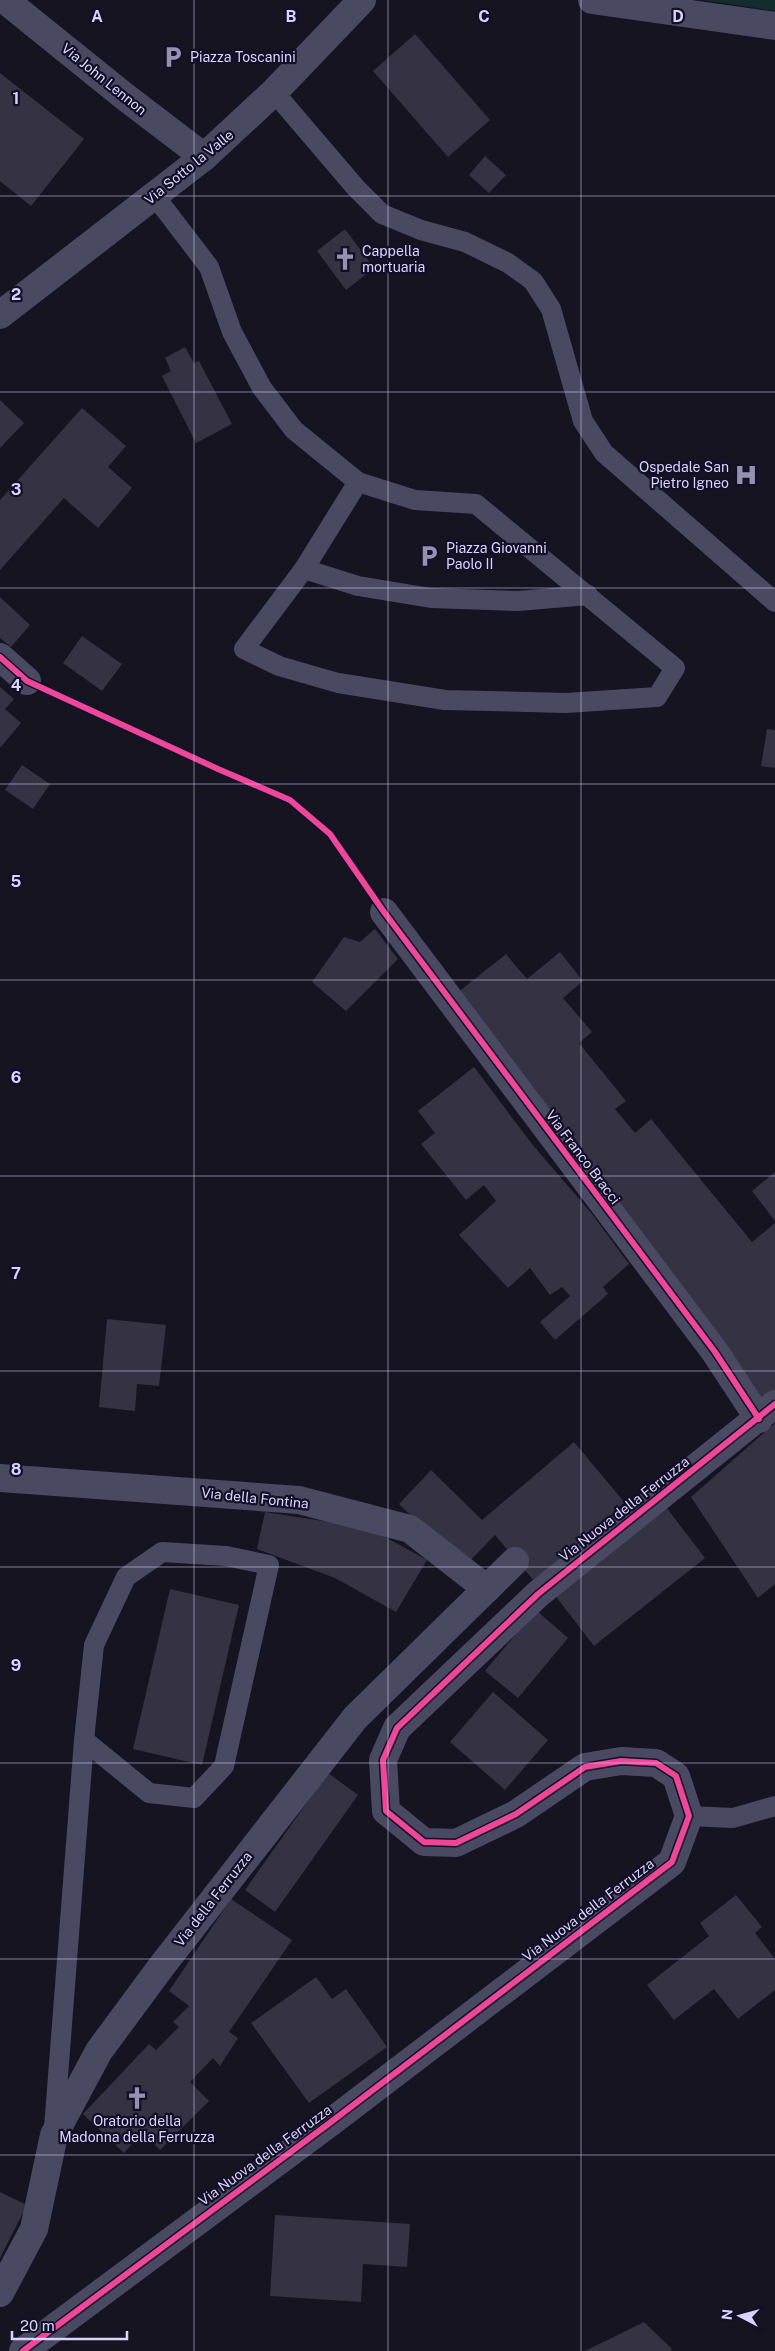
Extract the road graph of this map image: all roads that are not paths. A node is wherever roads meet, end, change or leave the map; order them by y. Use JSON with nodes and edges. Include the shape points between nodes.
{"nodes":[{"id":1,"x":5,"y":0,"type":"edge"},
{"id":2,"x":362,"y":0,"type":"edge"},
{"id":3,"x":592,"y":0,"type":"edge"},
{"id":4,"x":775,"y":26,"type":"edge"},
{"id":5,"x":274,"y":92,"type":"junction"},
{"id":6,"x":204,"y":157,"type":"junction"},
{"id":7,"x":154,"y":195,"type":"junction"},
{"id":8,"x":0,"y":315,"type":"edge"},
{"id":9,"x":358,"y":482,"type":"junction"},
{"id":10,"x":304,"y":569,"type":"junction"},
{"id":11,"x":588,"y":595,"type":"junction"},
{"id":12,"x":775,"y":602,"type":"edge"},
{"id":13,"x":0,"y":657,"type":"edge"},
{"id":14,"x":27,"y":681,"type":"dead end"},
{"id":15,"x":384,"y":912,"type":"dead end"},
{"id":16,"x":767,"y":1412,"type":"edge"},
{"id":17,"x":0,"y":1478,"type":"edge"},
{"id":18,"x":515,"y":1561,"type":"dead end"},
{"id":19,"x":487,"y":1589,"type":"junction"},
{"id":20,"x":84,"y":1740,"type":"junction"},
{"id":21,"x":775,"y":1806,"type":"edge"},
{"id":22,"x":689,"y":1816,"type":"junction"},
{"id":23,"x":54,"y":2135,"type":"junction"},
{"id":24,"x":0,"y":2293,"type":"edge"},
{"id":25,"x":23,"y":2351,"type":"edge"}],
"edges":[{"from":1,"to":6,"type":"street","name":"Via John Lennon"},
{"from":2,"to":5,"type":"street","name":"Via Sotto la Valle"},
{"from":3,"to":4,"type":"street"},
{"from":5,"to":6,"type":"street","name":"Via Sotto la Valle"},
{"from":5,"to":12,"type":"lane","via":[[382,214],[421,230],[465,242],[508,263],[533,281],[552,309],[583,421],[604,453]]},
{"from":6,"to":7,"type":"street","name":"Via Sotto la Valle"},
{"from":7,"to":8,"type":"street","name":"Via Sotto la Valle"},
{"from":7,"to":9,"type":"lane","via":[[209,267],[232,332],[262,388],[294,430]]},
{"from":9,"to":10,"type":"lane"},
{"from":9,"to":11,"type":"lane","via":[[415,500],[476,504]]},
{"from":10,"to":11,"type":"lane","via":[[358,586],[431,598],[518,601]]},
{"from":10,"to":11,"type":"lane","via":[[244,649],[279,666],[338,683],[445,700],[566,703],[657,697],[675,668]]},
{"from":13,"to":14,"type":"street"},
{"from":15,"to":16,"type":"street","name":"Via Franco Bracci","via":[[715,1352]]},
{"from":16,"to":22,"type":"street","name":"Via Nuova della Ferruzza","via":[[538,1594],[397,1728],[383,1760],[386,1811],[424,1842],[456,1843],[516,1814],[585,1767],[621,1761],[656,1763],[676,1776]]},
{"from":17,"to":19,"type":"street","name":"Via della Fontina","via":[[299,1500],[410,1529]]},
{"from":18,"to":19,"type":"street","name":"Via della Ferruzza"},
{"from":19,"to":23,"type":"street","name":"Via della Ferruzza","via":[[343,1733],[166,1959],[99,2051]]},
{"from":20,"to":20,"type":"lane","via":[[94,1645],[126,1577],[162,1552],[226,1556],[270,1565],[224,1766],[194,1798],[149,1793]]},
{"from":20,"to":23,"type":"lane"},
{"from":21,"to":22,"type":"lane","via":[[733,1818]]},
{"from":22,"to":25,"type":"street","name":"Via Nuova della Ferruzza","via":[[672,1862]]},
{"from":23,"to":24,"type":"street","name":"Via della Ferruzza","via":[[34,2229]]}]}
